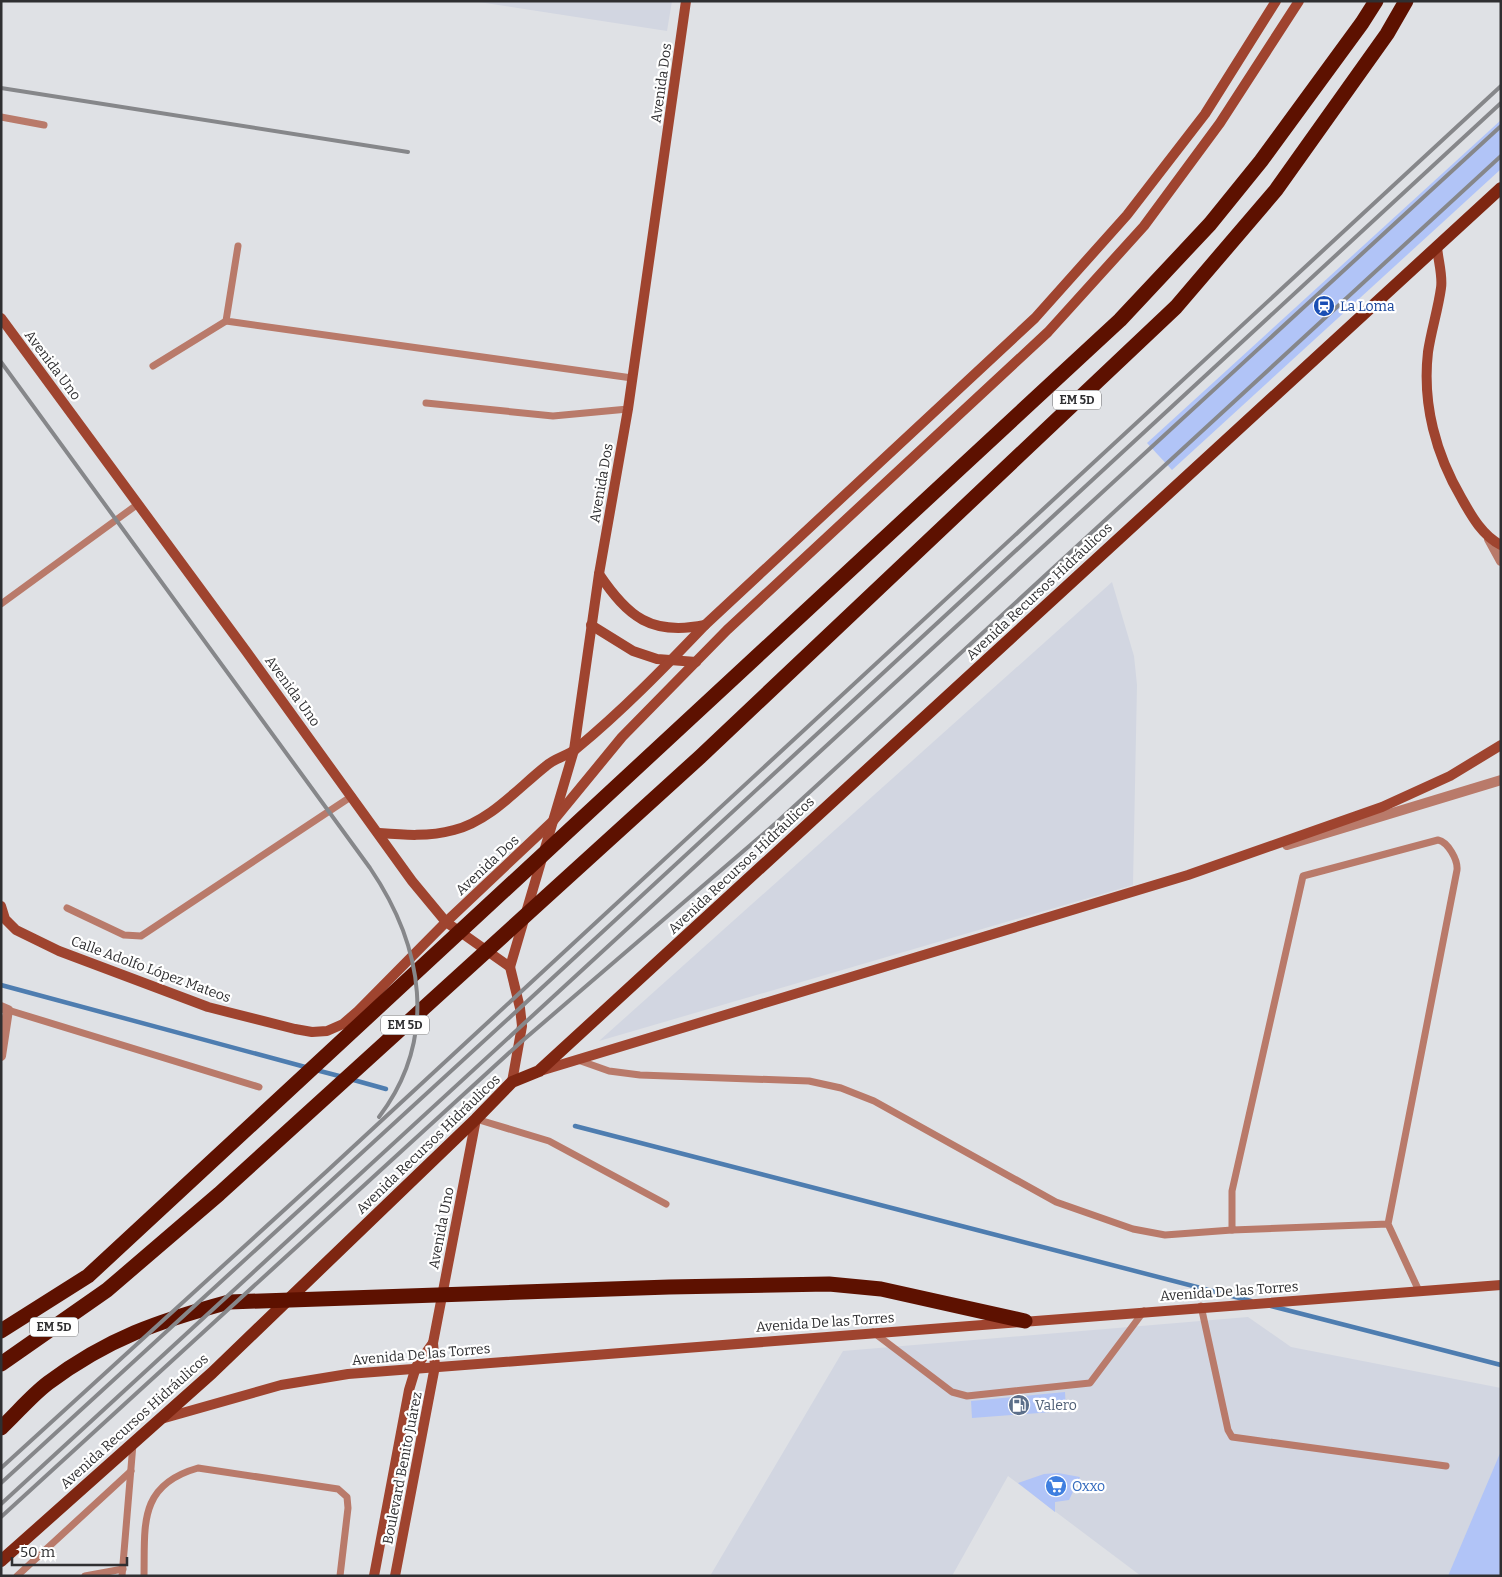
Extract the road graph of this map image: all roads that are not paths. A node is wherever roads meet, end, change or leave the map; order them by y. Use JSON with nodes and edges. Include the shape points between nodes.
{"nodes":[{"id":1,"x":1276,"y":1,"type":"edge"},
{"id":2,"x":1299,"y":1,"type":"edge"},
{"id":3,"x":1376,"y":1,"type":"edge"},
{"id":4,"x":1406,"y":1,"type":"edge"},
{"id":5,"x":683,"y":2,"type":"edge"},
{"id":6,"x":1,"y":117,"type":"edge"},
{"id":7,"x":44,"y":125,"type":"dead end"},
{"id":8,"x":1501,"y":188,"type":"edge"},
{"id":9,"x":238,"y":246,"type":"dead end"},
{"id":10,"x":1437,"y":246,"type":"junction"},
{"id":11,"x":1,"y":318,"type":"edge"},
{"id":12,"x":226,"y":321,"type":"junction"},
{"id":13,"x":153,"y":366,"type":"dead end"},
{"id":14,"x":632,"y":378,"type":"junction"},
{"id":15,"x":426,"y":403,"type":"dead end"},
{"id":16,"x":628,"y":409,"type":"junction"},
{"id":17,"x":138,"y":504,"type":"junction"},
{"id":18,"x":1489,"y":539,"type":"junction"},
{"id":19,"x":1501,"y":545,"type":"edge"},
{"id":20,"x":1501,"y":560,"type":"edge"},
{"id":21,"x":599,"y":574,"type":"junction"},
{"id":22,"x":1,"y":604,"type":"edge"},
{"id":23,"x":591,"y":625,"type":"junction"},
{"id":24,"x":705,"y":625,"type":"junction"},
{"id":25,"x":672,"y":660,"type":"junction"},
{"id":26,"x":696,"y":662,"type":"junction"},
{"id":27,"x":1501,"y":745,"type":"edge"},
{"id":28,"x":574,"y":750,"type":"junction"},
{"id":29,"x":1501,"y":780,"type":"edge"},
{"id":30,"x":352,"y":796,"type":"junction"},
{"id":31,"x":553,"y":821,"type":"junction"},
{"id":32,"x":378,"y":833,"type":"junction"},
{"id":33,"x":1188,"y":875,"type":"junction"},
{"id":34,"x":1,"y":906,"type":"edge"},
{"id":35,"x":67,"y":908,"type":"dead end"},
{"id":36,"x":446,"y":922,"type":"junction"},
{"id":37,"x":510,"y":967,"type":"junction"},
{"id":38,"x":5,"y":1008,"type":"edge"},
{"id":39,"x":1,"y":1056,"type":"edge"},
{"id":40,"x":578,"y":1060,"type":"junction"},
{"id":41,"x":539,"y":1071,"type":"junction"},
{"id":42,"x":512,"y":1082,"type":"junction"},
{"id":43,"x":259,"y":1087,"type":"dead end"},
{"id":44,"x":476,"y":1120,"type":"junction"},
{"id":45,"x":666,"y":1204,"type":"dead end"},
{"id":46,"x":1388,"y":1224,"type":"junction"},
{"id":47,"x":1232,"y":1230,"type":"junction"},
{"id":48,"x":1501,"y":1285,"type":"edge"},
{"id":49,"x":1419,"y":1291,"type":"junction"},
{"id":50,"x":1205,"y":1306,"type":"junction"},
{"id":51,"x":1144,"y":1311,"type":"junction"},
{"id":52,"x":1025,"y":1321,"type":"junction"},
{"id":53,"x":1,"y":1331,"type":"edge"},
{"id":54,"x":872,"y":1332,"type":"junction"},
{"id":55,"x":433,"y":1343,"type":"junction"},
{"id":56,"x":1,"y":1364,"type":"edge"},
{"id":57,"x":435,"y":1366,"type":"junction"},
{"id":58,"x":416,"y":1367,"type":"junction"},
{"id":59,"x":156,"y":1421,"type":"junction"},
{"id":60,"x":1,"y":1428,"type":"edge"},
{"id":61,"x":133,"y":1443,"type":"junction"},
{"id":62,"x":1446,"y":1466,"type":"dead end"},
{"id":63,"x":131,"y":1471,"type":"junction"},
{"id":64,"x":1,"y":1561,"type":"edge"},
{"id":65,"x":122,"y":1572,"type":"edge"},
{"id":66,"x":17,"y":1576,"type":"edge"},
{"id":67,"x":86,"y":1576,"type":"edge"},
{"id":68,"x":144,"y":1576,"type":"edge"},
{"id":69,"x":340,"y":1576,"type":"edge"},
{"id":70,"x":374,"y":1576,"type":"edge"},
{"id":71,"x":395,"y":1576,"type":"edge"}],
"edges":[{"from":1,"to":24,"type":"main road","via":[[1205,114],[1127,216],[1035,318]]},
{"from":2,"to":26,"type":"main road","via":[[1220,124],[1144,226],[1048,332]]},
{"from":3,"to":53,"type":"highway","number":"EM 5D","via":[[1262,161],[1210,224],[1120,320],[88,1276]]},
{"from":4,"to":56,"type":"highway","number":"EM 5D","via":[[1387,34],[1276,190],[1176,307],[700,756],[227,1188],[107,1290]]},
{"from":5,"to":14,"type":"main road","name":"Avenida Dos"},
{"from":6,"to":7,"type":"lane"},
{"from":8,"to":10,"type":"main road","name":"Avenida Recursos Hidráulicos"},
{"from":9,"to":12,"type":"lane"},
{"from":10,"to":18,"type":"main road","via":[[1441,288],[1428,355],[1430,412],[1436,442],[1447,470]]},
{"from":10,"to":41,"type":"main road","name":"Avenida Recursos Hidráulicos"},
{"from":11,"to":17,"type":"main road","name":"Avenida Uno"},
{"from":12,"to":13,"type":"lane"},
{"from":12,"to":14,"type":"lane"},
{"from":14,"to":16,"type":"main road","name":"Avenida Dos"},
{"from":15,"to":16,"type":"lane","via":[[553,416]]},
{"from":16,"to":21,"type":"main road","name":"Avenida Dos"},
{"from":17,"to":22,"type":"lane"},
{"from":17,"to":30,"type":"main road","name":"Avenida Uno"},
{"from":18,"to":19,"type":"main road"},
{"from":18,"to":20,"type":"street"},
{"from":21,"to":23,"type":"main road","name":"Avenida Dos"},
{"from":21,"to":24,"type":"main road","via":[[625,608],[641,620],[661,628],[686,629]]},
{"from":23,"to":25,"type":"main road","via":[[633,651]]},
{"from":23,"to":28,"type":"main road","name":"Avenida Dos"},
{"from":24,"to":25,"type":"main road"},
{"from":25,"to":26,"type":"main road"},
{"from":25,"to":28,"type":"main road"},
{"from":26,"to":31,"type":"main road","via":[[622,737]]},
{"from":27,"to":33,"type":"main road","via":[[1450,776],[1382,808]]},
{"from":28,"to":31,"type":"main road","name":"Avenida Dos"},
{"from":28,"to":32,"type":"main road","via":[[548,764],[481,818],[455,830],[415,836]]},
{"from":29,"to":33,"type":"street"},
{"from":30,"to":32,"type":"main road","name":"Avenida Uno"},
{"from":30,"to":35,"type":"lane","via":[[141,936],[124,935]]},
{"from":31,"to":36,"type":"main road","name":"Avenida Dos"},
{"from":31,"to":37,"type":"main road"},
{"from":32,"to":36,"type":"main road","name":"Avenida Uno"},
{"from":33,"to":40,"type":"main road"},
{"from":34,"to":36,"type":"main road","name":"Calle Adolfo López Mateos","via":[[5,919],[16,930],[59,951],[208,1006],[312,1032],[327,1031],[343,1024]]},
{"from":36,"to":37,"type":"main road","name":"Avenida Uno"},
{"from":37,"to":42,"type":"main road","via":[[522,1026]]},
{"from":38,"to":39,"type":"street"},
{"from":38,"to":43,"type":"lane"},
{"from":40,"to":41,"type":"main road"},
{"from":40,"to":47,"type":"lane","via":[[640,1075],[809,1082],[841,1088],[874,1101],[1064,1205],[1133,1229],[1165,1235]]},
{"from":41,"to":42,"type":"main road","name":"Avenida Recursos Hidráulicos"},
{"from":42,"to":44,"type":"main road","name":"Avenida Recursos Hidráulicos"},
{"from":44,"to":45,"type":"lane","via":[[549,1141]]},
{"from":44,"to":55,"type":"main road","name":"Avenida Uno"},
{"from":44,"to":59,"type":"main road","name":"Avenida Recursos Hidráulicos","via":[[212,1372]]},
{"from":46,"to":47,"type":"lane"},
{"from":46,"to":47,"type":"lane","via":[[1457,870],[1447,844],[1438,840],[1306,874],[1301,880],[1232,1190]]},
{"from":46,"to":49,"type":"lane"},
{"from":48,"to":49,"type":"main road","name":"Avenida De las Torres"},
{"from":49,"to":50,"type":"main road","name":"Avenida De las Torres"},
{"from":50,"to":51,"type":"main road","name":"Avenida De las Torres"},
{"from":50,"to":62,"type":"lane","via":[[1228,1430],[1232,1437]]},
{"from":51,"to":52,"type":"main road","name":"Avenida De las Torres"},
{"from":51,"to":54,"type":"lane","via":[[1090,1383],[967,1396],[952,1392]]},
{"from":52,"to":54,"type":"main road","name":"Avenida De las Torres"},
{"from":52,"to":60,"type":"highway","via":[[881,1289],[828,1284],[229,1302],[177,1316],[93,1352],[47,1384]]},
{"from":54,"to":57,"type":"main road","name":"Avenida De las Torres"},
{"from":55,"to":57,"type":"main road","name":"Avenida Uno"},
{"from":55,"to":58,"type":"main road","name":"Avenida Uno"},
{"from":57,"to":58,"type":"main road","name":"Avenida De las Torres"},
{"from":57,"to":71,"type":"main road","name":"Boulevard Benito Juárez"},
{"from":58,"to":59,"type":"main road","name":"Avenida De las Torres","via":[[281,1385]]},
{"from":58,"to":70,"type":"main road","name":"Boulevard Benito Juárez"},
{"from":59,"to":61,"type":"main road","name":"Avenida Recursos Hidráulicos"},
{"from":61,"to":63,"type":"lane"},
{"from":61,"to":64,"type":"main road","name":"Avenida Recursos Hidráulicos"},
{"from":63,"to":65,"type":"lane"},
{"from":63,"to":66,"type":"lane"},
{"from":65,"to":67,"type":"lane"},
{"from":68,"to":69,"type":"lane","via":[[145,1520],[153,1497],[181,1473],[198,1468],[338,1489],[347,1497],[348,1508]]}]}
